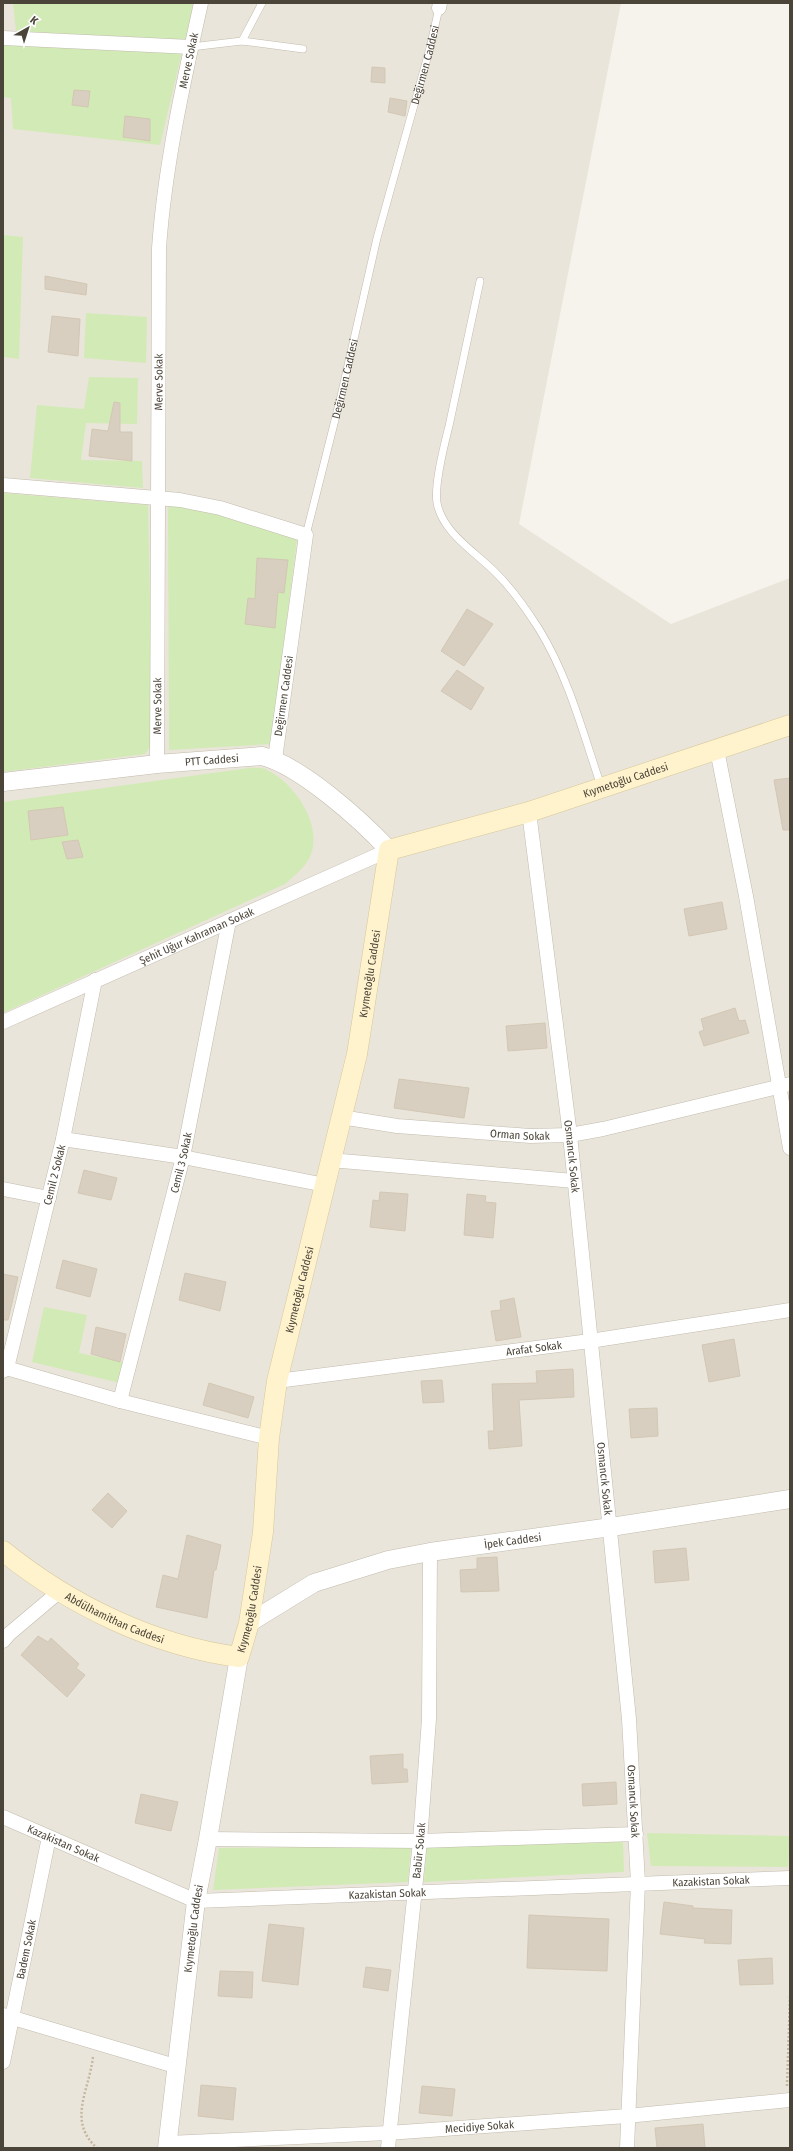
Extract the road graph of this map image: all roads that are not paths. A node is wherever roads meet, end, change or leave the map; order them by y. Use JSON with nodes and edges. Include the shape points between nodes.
{"nodes":[{"id":1,"x":201,"y":3,"type":"edge"},
{"id":2,"x":262,"y":3,"type":"edge"},
{"id":3,"x":439,"y":5,"type":"edge"},
{"id":4,"x":3,"y":38,"type":"edge"},
{"id":5,"x":242,"y":42,"type":"junction"},
{"id":6,"x":191,"y":47,"type":"junction"},
{"id":7,"x":303,"y":49,"type":"dead end"},
{"id":8,"x":480,"y":281,"type":"dead end"},
{"id":9,"x":3,"y":485,"type":"edge"},
{"id":10,"x":158,"y":497,"type":"junction"},
{"id":11,"x":306,"y":535,"type":"junction"},
{"id":12,"x":790,"y":725,"type":"edge"},
{"id":13,"x":716,"y":750,"type":"junction"},
{"id":14,"x":275,"y":759,"type":"junction"},
{"id":15,"x":156,"y":764,"type":"junction"},
{"id":16,"x":3,"y":782,"type":"edge"},
{"id":17,"x":601,"y":788,"type":"junction"},
{"id":18,"x":529,"y":812,"type":"junction"},
{"id":19,"x":389,"y":850,"type":"junction"},
{"id":20,"x":229,"y":921,"type":"junction"},
{"id":21,"x":95,"y":980,"type":"junction"},
{"id":22,"x":3,"y":1022,"type":"edge"},
{"id":23,"x":785,"y":1086,"type":"edge"},
{"id":24,"x":341,"y":1117,"type":"junction"},
{"id":25,"x":570,"y":1135,"type":"junction"},
{"id":26,"x":63,"y":1139,"type":"junction"},
{"id":27,"x":790,"y":1148,"type":"edge"},
{"id":28,"x":183,"y":1156,"type":"junction"},
{"id":29,"x":330,"y":1160,"type":"junction"},
{"id":30,"x":574,"y":1181,"type":"junction"},
{"id":31,"x":325,"y":1185,"type":"junction"},
{"id":32,"x":3,"y":1189,"type":"edge"},
{"id":33,"x":49,"y":1198,"type":"junction"},
{"id":34,"x":790,"y":1310,"type":"edge"},
{"id":35,"x":590,"y":1341,"type":"junction"},
{"id":36,"x":4,"y":1369,"type":"edge"},
{"id":37,"x":278,"y":1381,"type":"junction"},
{"id":38,"x":120,"y":1402,"type":"junction"},
{"id":39,"x":269,"y":1438,"type":"junction"},
{"id":40,"x":790,"y":1499,"type":"edge"},
{"id":41,"x":611,"y":1528,"type":"junction"},
{"id":42,"x":3,"y":1551,"type":"edge"},
{"id":43,"x":430,"y":1552,"type":"junction"},
{"id":44,"x":60,"y":1591,"type":"junction"},
{"id":45,"x":249,"y":1623,"type":"junction"},
{"id":46,"x":3,"y":1641,"type":"edge"},
{"id":47,"x":239,"y":1657,"type":"junction"},
{"id":48,"x":3,"y":1817,"type":"edge"},
{"id":49,"x":636,"y":1834,"type":"junction"},
{"id":50,"x":49,"y":1837,"type":"junction"},
{"id":51,"x":208,"y":1839,"type":"junction"},
{"id":52,"x":420,"y":1841,"type":"junction"},
{"id":53,"x":790,"y":1878,"type":"edge"},
{"id":54,"x":638,"y":1883,"type":"junction"},
{"id":55,"x":413,"y":1892,"type":"junction"},
{"id":56,"x":196,"y":1901,"type":"junction"},
{"id":57,"x":8,"y":2017,"type":"edge"},
{"id":58,"x":3,"y":2062,"type":"edge"},
{"id":59,"x":175,"y":2066,"type":"junction"},
{"id":60,"x":788,"y":2100,"type":"edge"},
{"id":61,"x":627,"y":2116,"type":"junction"},
{"id":62,"x":388,"y":2133,"type":"junction"},
{"id":63,"x":167,"y":2145,"type":"edge"},
{"id":64,"x":388,"y":2148,"type":"edge"},
{"id":65,"x":627,"y":2148,"type":"edge"}],
"edges":[{"from":1,"to":6,"type":"street","name":"Merve Sokak"},
{"from":2,"to":5,"type":"lane"},
{"from":3,"to":11,"type":"lane","name":"Değirmen Caddesi","via":[[430,48],[377,238]]},
{"from":4,"to":6,"type":"street"},
{"from":5,"to":6,"type":"lane"},
{"from":5,"to":7,"type":"lane"},
{"from":6,"to":10,"type":"street","name":"Merve Sokak","via":[[173,135],[159,248]]},
{"from":8,"to":17,"type":"lane","via":[[436,495],[440,514],[451,530],[497,574],[539,629],[568,688]]},
{"from":9,"to":10,"type":"street"},
{"from":10,"to":11,"type":"street","via":[[220,508]]},
{"from":10,"to":15,"type":"street","name":"Merve Sokak"},
{"from":11,"to":14,"type":"street","name":"Değirmen Caddesi"},
{"from":12,"to":13,"type":"main road","name":"Kıymetoğlu Caddesi"},
{"from":13,"to":17,"type":"main road","name":"Kıymetoğlu Caddesi"},
{"from":13,"to":23,"type":"street"},
{"from":14,"to":15,"type":"street","name":"PTT Caddesi","via":[[250,755]]},
{"from":14,"to":19,"type":"street","name":"PTT Caddesi","via":[[293,769],[339,804]]},
{"from":15,"to":16,"type":"street","name":"PTT Caddesi"},
{"from":17,"to":18,"type":"main road","name":"Kıymetoğlu Caddesi"},
{"from":18,"to":19,"type":"main road","name":"Kıymetoğlu Caddesi"},
{"from":18,"to":25,"type":"street","name":"Osmancık Sokak"},
{"from":19,"to":20,"type":"street","name":"Şehit Uğur Kahraman Sokak"},
{"from":19,"to":24,"type":"main road","name":"Kıymetoğlu Caddesi","via":[[358,1046]]},
{"from":20,"to":21,"type":"street","name":"Şehit Uğur Kahraman Sokak"},
{"from":20,"to":28,"type":"street","name":"Cemil 3 Sokak"},
{"from":21,"to":22,"type":"street","name":"Şehit Uğur Kahraman Sokak"},
{"from":21,"to":26,"type":"street","name":"Cemil 2 Sokak"},
{"from":23,"to":25,"type":"street","name":"Orman Sokak"},
{"from":23,"to":27,"type":"street"},
{"from":24,"to":25,"type":"street","name":"Orman Sokak","via":[[397,1126],[530,1136]]},
{"from":24,"to":29,"type":"main road","name":"Kıymetoğlu Caddesi"},
{"from":25,"to":30,"type":"street","name":"Osmancık Sokak"},
{"from":26,"to":28,"type":"street"},
{"from":26,"to":33,"type":"street","name":"Cemil 2 Sokak"},
{"from":28,"to":31,"type":"street"},
{"from":28,"to":38,"type":"street","name":"Cemil 3 Sokak"},
{"from":29,"to":30,"type":"street"},
{"from":29,"to":31,"type":"main road","name":"Kıymetoğlu Caddesi"},
{"from":30,"to":35,"type":"street","name":"Osmancık Sokak"},
{"from":31,"to":37,"type":"main road","name":"Kıymetoğlu Caddesi"},
{"from":32,"to":33,"type":"street"},
{"from":33,"to":36,"type":"street","name":"Cemil 2 Sokak"},
{"from":34,"to":35,"type":"street","name":"Arafat Sokak"},
{"from":35,"to":37,"type":"street","name":"Arafat Sokak"},
{"from":35,"to":41,"type":"street","name":"Osmancık Sokak"},
{"from":36,"to":38,"type":"street"},
{"from":37,"to":39,"type":"main road","name":"Kıymetoğlu Caddesi"},
{"from":38,"to":39,"type":"street"},
{"from":39,"to":45,"type":"main road","name":"Kıymetoğlu Caddesi","via":[[263,1532]]},
{"from":40,"to":41,"type":"street","name":"İpek Caddesi"},
{"from":41,"to":43,"type":"street","name":"İpek Caddesi"},
{"from":41,"to":49,"type":"street","name":"Osmancık Sokak","via":[[629,1719]]},
{"from":42,"to":44,"type":"main road","name":"Abdülhamithan Caddesi"},
{"from":43,"to":45,"type":"street","name":"İpek Caddesi","via":[[388,1560],[314,1583]]},
{"from":43,"to":52,"type":"street","name":"Babür Sokak","via":[[429,1719]]},
{"from":44,"to":46,"type":"street"},
{"from":44,"to":47,"type":"main road","name":"Abdülhamithan Caddesi","via":[[125,1625],[160,1638],[188,1648]]},
{"from":45,"to":47,"type":"main road","name":"Kıymetoğlu Caddesi"},
{"from":47,"to":51,"type":"street","name":"Kıymetoğlu Caddesi"},
{"from":48,"to":50,"type":"street","name":"Kazakistan Sokak"},
{"from":49,"to":52,"type":"street"},
{"from":49,"to":54,"type":"street","name":"Osmancık Sokak"},
{"from":50,"to":56,"type":"street","name":"Kazakistan Sokak"},
{"from":50,"to":57,"type":"street","name":"Badem Sokak"},
{"from":51,"to":52,"type":"street"},
{"from":51,"to":56,"type":"street","name":"Kıymetoğlu Caddesi"},
{"from":52,"to":55,"type":"street","name":"Babür Sokak"},
{"from":53,"to":54,"type":"street","name":"Kazakistan Sokak"},
{"from":54,"to":55,"type":"street","name":"Kazakistan Sokak"},
{"from":54,"to":61,"type":"street","name":"Osmancık Sokak"},
{"from":55,"to":56,"type":"street","name":"Kazakistan Sokak"},
{"from":55,"to":62,"type":"street","name":"Babür Sokak"},
{"from":56,"to":59,"type":"street","name":"Kıymetoğlu Caddesi"},
{"from":57,"to":58,"type":"street","name":"Badem Sokak"},
{"from":57,"to":59,"type":"street"},
{"from":59,"to":63,"type":"street","name":"Kıymetoğlu Caddesi"},
{"from":60,"to":61,"type":"street","name":"Mecidiye Sokak"},
{"from":61,"to":62,"type":"street","name":"Mecidiye Sokak"},
{"from":61,"to":65,"type":"street","name":"Osmancık Sokak"},
{"from":62,"to":63,"type":"street","name":"Mecidiye Sokak"},
{"from":62,"to":64,"type":"street","name":"Babür Sokak"}]}
